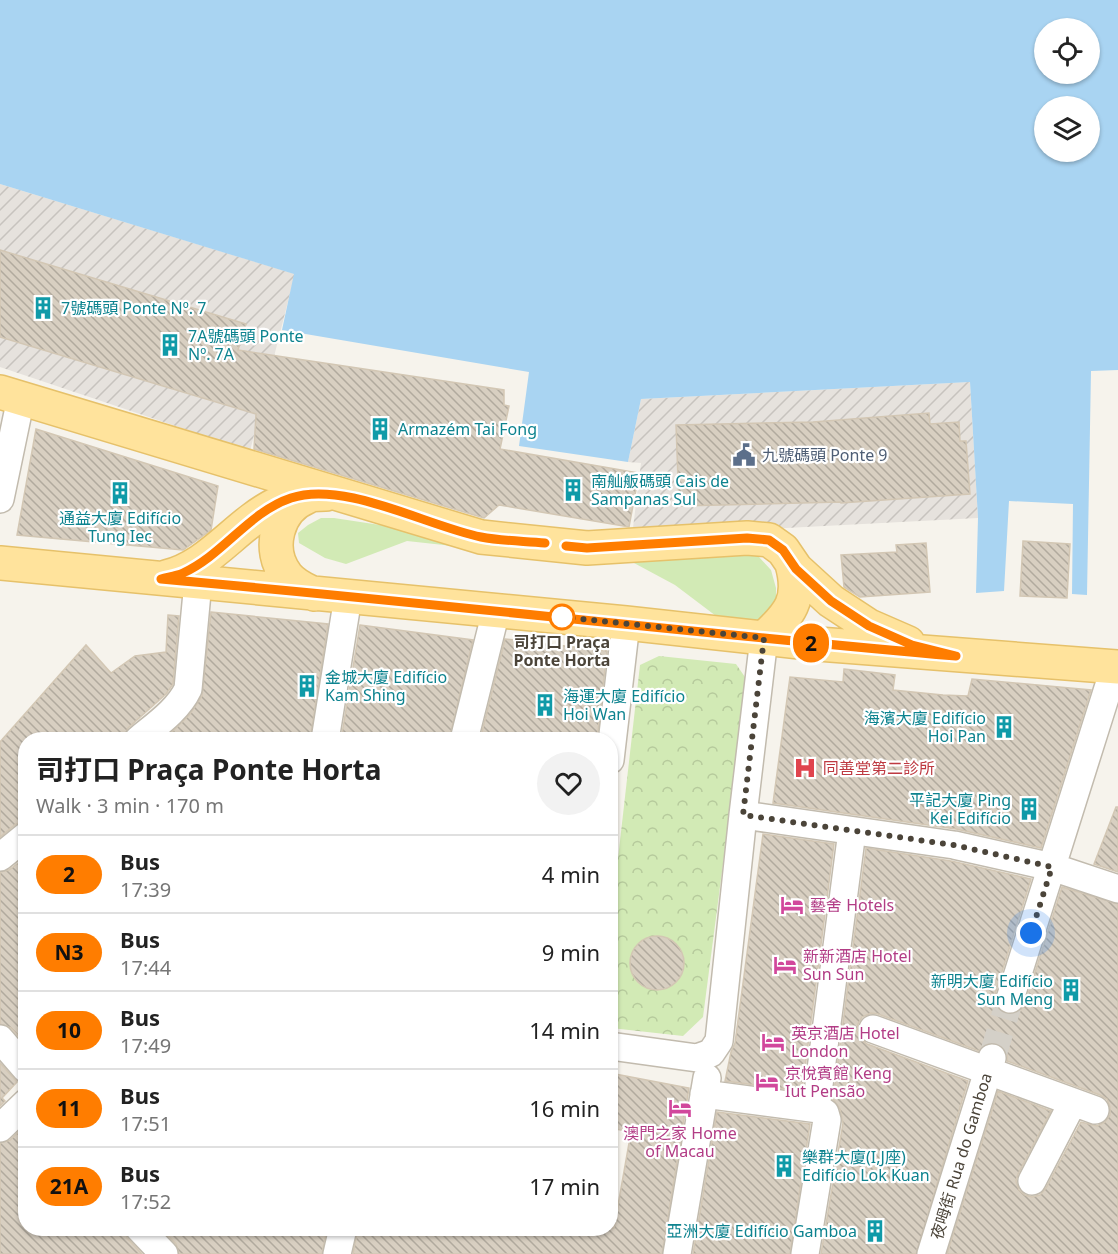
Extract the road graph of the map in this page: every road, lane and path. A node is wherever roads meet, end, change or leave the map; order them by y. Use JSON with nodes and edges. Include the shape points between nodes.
{"nodes":[{"id":1,"x":11,"y":395,"type":"edge"},
{"id":2,"x":330,"y":495,"type":"junction"},
{"id":3,"x":0,"y":499,"type":"edge"},
{"id":4,"x":0,"y":563,"type":"edge"},
{"id":5,"x":792,"y":564,"type":"junction"},
{"id":6,"x":161,"y":579,"type":"junction"},
{"id":7,"x":198,"y":582,"type":"junction"},
{"id":8,"x":314,"y":594,"type":"junction"},
{"id":9,"x":348,"y":597,"type":"junction"},
{"id":10,"x":496,"y":611,"type":"junction"},
{"id":11,"x":626,"y":623,"type":"junction"},
{"id":12,"x":764,"y":638,"type":"junction"},
{"id":13,"x":956,"y":656,"type":"junction"},
{"id":14,"x":1116,"y":667,"type":"edge"},
{"id":15,"x":147,"y":732,"type":"edge"},
{"id":16,"x":326,"y":732,"type":"edge"},
{"id":17,"x":466,"y":732,"type":"edge"},
{"id":18,"x":613,"y":732,"type":"edge"},
{"id":19,"x":743,"y":815,"type":"junction"},
{"id":20,"x":852,"y":831,"type":"junction"},
{"id":21,"x":18,"y":842,"type":"edge"},
{"id":22,"x":0,"y":857,"type":"edge"},
{"id":23,"x":1052,"y":867,"type":"junction"},
{"id":24,"x":1118,"y":889,"type":"edge"},
{"id":25,"x":1010,"y":999,"type":"tunnel mouth"},
{"id":26,"x":873,"y":1029,"type":"dead end"},
{"id":27,"x":0,"y":1039,"type":"edge"},
{"id":28,"x":618,"y":1047,"type":"edge"},
{"id":29,"x":711,"y":1053,"type":"junction"},
{"id":30,"x":18,"y":1060,"type":"edge"},
{"id":31,"x":990,"y":1064,"type":"junction"},
{"id":32,"x":704,"y":1094,"type":"junction"},
{"id":33,"x":816,"y":1108,"type":"junction"},
{"id":34,"x":18,"y":1112,"type":"edge"},
{"id":35,"x":0,"y":1128,"type":"edge"},
{"id":36,"x":1032,"y":1181,"type":"dead end"},
{"id":37,"x":147,"y":1236,"type":"edge"},
{"id":38,"x":341,"y":1236,"type":"edge"},
{"id":39,"x":164,"y":1254,"type":"edge"},
{"id":40,"x":337,"y":1254,"type":"edge"},
{"id":41,"x":677,"y":1254,"type":"edge"},
{"id":42,"x":805,"y":1254,"type":"edge"},
{"id":43,"x":931,"y":1254,"type":"edge"}],
"edges":[{"from":1,"to":2,"type":"main road"},
{"from":1,"to":3,"type":"street"},
{"from":2,"to":5,"type":"main road","via":[[482,537],[587,548],[769,540],[783,550]]},
{"from":2,"to":6,"type":"main road","via":[[293,497],[277,504],[201,562]]},
{"from":2,"to":8,"type":"main road","via":[[299,501],[286,512],[275,544],[287,576]]},
{"from":4,"to":6,"type":"main road"},
{"from":5,"to":12,"type":"main road","via":[[796,596],[790,612]]},
{"from":5,"to":13,"type":"main road","via":[[831,601],[869,626],[912,645]]},
{"from":6,"to":7,"type":"main road"},
{"from":7,"to":8,"type":"main road"},
{"from":7,"to":15,"type":"street","via":[[188,689],[175,708]]},
{"from":8,"to":9,"type":"main road"},
{"from":9,"to":10,"type":"main road"},
{"from":9,"to":16,"type":"street"},
{"from":10,"to":11,"type":"main road"},
{"from":10,"to":17,"type":"street"},
{"from":11,"to":12,"type":"main road"},
{"from":11,"to":18,"type":"street"},
{"from":12,"to":13,"type":"main road"},
{"from":12,"to":19,"type":"street"},
{"from":13,"to":14,"type":"main road"},
{"from":14,"to":23,"type":"street"},
{"from":19,"to":20,"type":"street"},
{"from":19,"to":29,"type":"street","via":[[719,1041]]},
{"from":20,"to":23,"type":"street","via":[[954,845]]},
{"from":20,"to":33,"type":"street"},
{"from":21,"to":22,"type":"street"},
{"from":23,"to":24,"type":"street"},
{"from":23,"to":25,"type":"street"},
{"from":26,"to":31,"type":"street"},
{"from":27,"to":30,"type":"street"},
{"from":28,"to":29,"type":"street","via":[[697,1058]]},
{"from":29,"to":32,"type":"street"},
{"from":31,"to":36,"type":"street","via":[[1084,1106]]},
{"from":31,"to":43,"type":"street","name":"夜呣街 Rua do Gamboa"},
{"from":32,"to":33,"type":"street"},
{"from":32,"to":41,"type":"street"},
{"from":33,"to":42,"type":"street","via":[[822,1110],[827,1120]]},
{"from":34,"to":35,"type":"street"},
{"from":37,"to":39,"type":"street"},
{"from":38,"to":40,"type":"street"}]}
